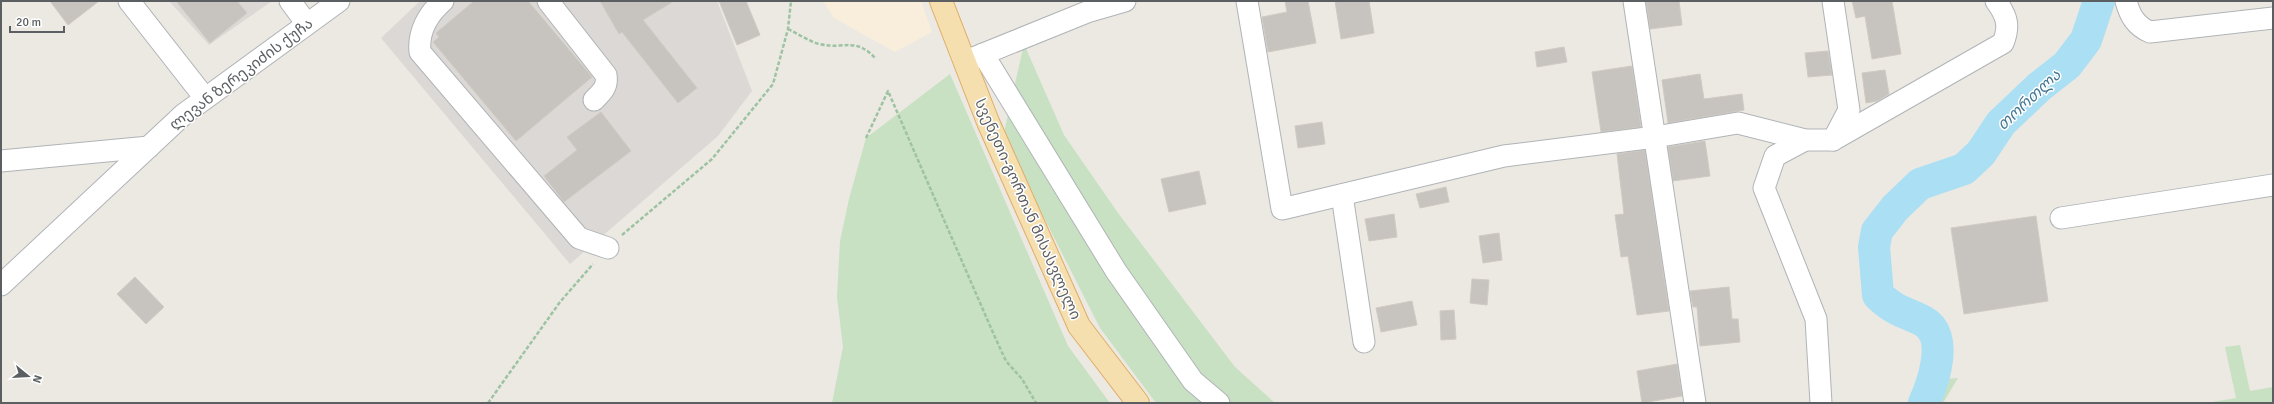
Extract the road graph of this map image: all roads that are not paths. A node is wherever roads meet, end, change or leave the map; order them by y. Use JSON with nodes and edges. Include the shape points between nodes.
{"nodes":[{"id":1,"x":129,"y":1,"type":"edge"},
{"id":2,"x":290,"y":1,"type":"edge"},
{"id":3,"x":339,"y":1,"type":"edge"},
{"id":4,"x":443,"y":1,"type":"edge"},
{"id":5,"x":548,"y":1,"type":"edge"},
{"id":6,"x":941,"y":1,"type":"edge"},
{"id":7,"x":1125,"y":1,"type":"edge"},
{"id":8,"x":1247,"y":1,"type":"edge"},
{"id":9,"x":1634,"y":1,"type":"edge"},
{"id":10,"x":1833,"y":1,"type":"edge"},
{"id":11,"x":1996,"y":1,"type":"edge"},
{"id":12,"x":2126,"y":1,"type":"edge"},
{"id":13,"x":2273,"y":18,"type":"edge"},
{"id":14,"x":307,"y":24,"type":"junction"},
{"id":15,"x":974,"y":58,"type":"junction"},
{"id":16,"x":205,"y":98,"type":"junction"},
{"id":17,"x":594,"y":100,"type":"dead end"},
{"id":18,"x":1655,"y":137,"type":"junction"},
{"id":19,"x":1805,"y":140,"type":"junction"},
{"id":20,"x":1833,"y":140,"type":"junction"},
{"id":21,"x":149,"y":147,"type":"junction"},
{"id":22,"x":1,"y":161,"type":"edge"},
{"id":23,"x":2273,"y":185,"type":"edge"},
{"id":24,"x":1342,"y":195,"type":"junction"},
{"id":25,"x":2062,"y":218,"type":"dead end"},
{"id":26,"x":608,"y":248,"type":"road end"},
{"id":27,"x":1,"y":285,"type":"edge"},
{"id":28,"x":1364,"y":342,"type":"dead end"},
{"id":29,"x":1138,"y":403,"type":"edge"},
{"id":30,"x":1219,"y":403,"type":"edge"},
{"id":31,"x":1695,"y":403,"type":"edge"},
{"id":32,"x":1821,"y":403,"type":"edge"}],
"edges":[{"from":1,"to":16,"type":"street"},
{"from":2,"to":14,"type":"street"},
{"from":3,"to":14,"type":"street","name":"ლევან ზერეკიძის ქუჩა"},
{"from":4,"to":26,"type":"street","via":[[428,17],[419,42],[420,52],[579,238]]},
{"from":5,"to":17,"type":"street","via":[[606,75],[604,90]]},
{"from":6,"to":15,"type":"main road","name":"სვენეთი-გორთან მისასვლელი"},
{"from":7,"to":15,"type":"street","via":[[1087,12]]},
{"from":8,"to":24,"type":"street","via":[[1282,209]]},
{"from":9,"to":18,"type":"street"},
{"from":10,"to":20,"type":"street","via":[[1849,110]]},
{"from":11,"to":20,"type":"street","via":[[2007,18],[2007,33],[2003,43]]},
{"from":12,"to":13,"type":"street","via":[[2133,20],[2150,32]]},
{"from":14,"to":16,"type":"street","name":"ლევან ზერეკიძის ქუჩა"},
{"from":15,"to":29,"type":"main road","name":"სვენეთი-გორთან მისასვლელი","via":[[988,122],[1079,326]]},
{"from":15,"to":30,"type":"street","via":[[1116,271],[1193,381]]},
{"from":16,"to":21,"type":"street","name":"ლევან ზერეკიძის ქუჩა"},
{"from":18,"to":19,"type":"street","via":[[1738,123]]},
{"from":18,"to":24,"type":"street","via":[[1504,156]]},
{"from":18,"to":31,"type":"street"},
{"from":19,"to":20,"type":"street"},
{"from":19,"to":32,"type":"street","via":[[1775,156],[1764,188],[1816,319]]},
{"from":21,"to":22,"type":"street"},
{"from":21,"to":27,"type":"street","name":"ლევან ზერეკიძის ქუჩა"},
{"from":23,"to":25,"type":"street"},
{"from":24,"to":28,"type":"street"}]}
